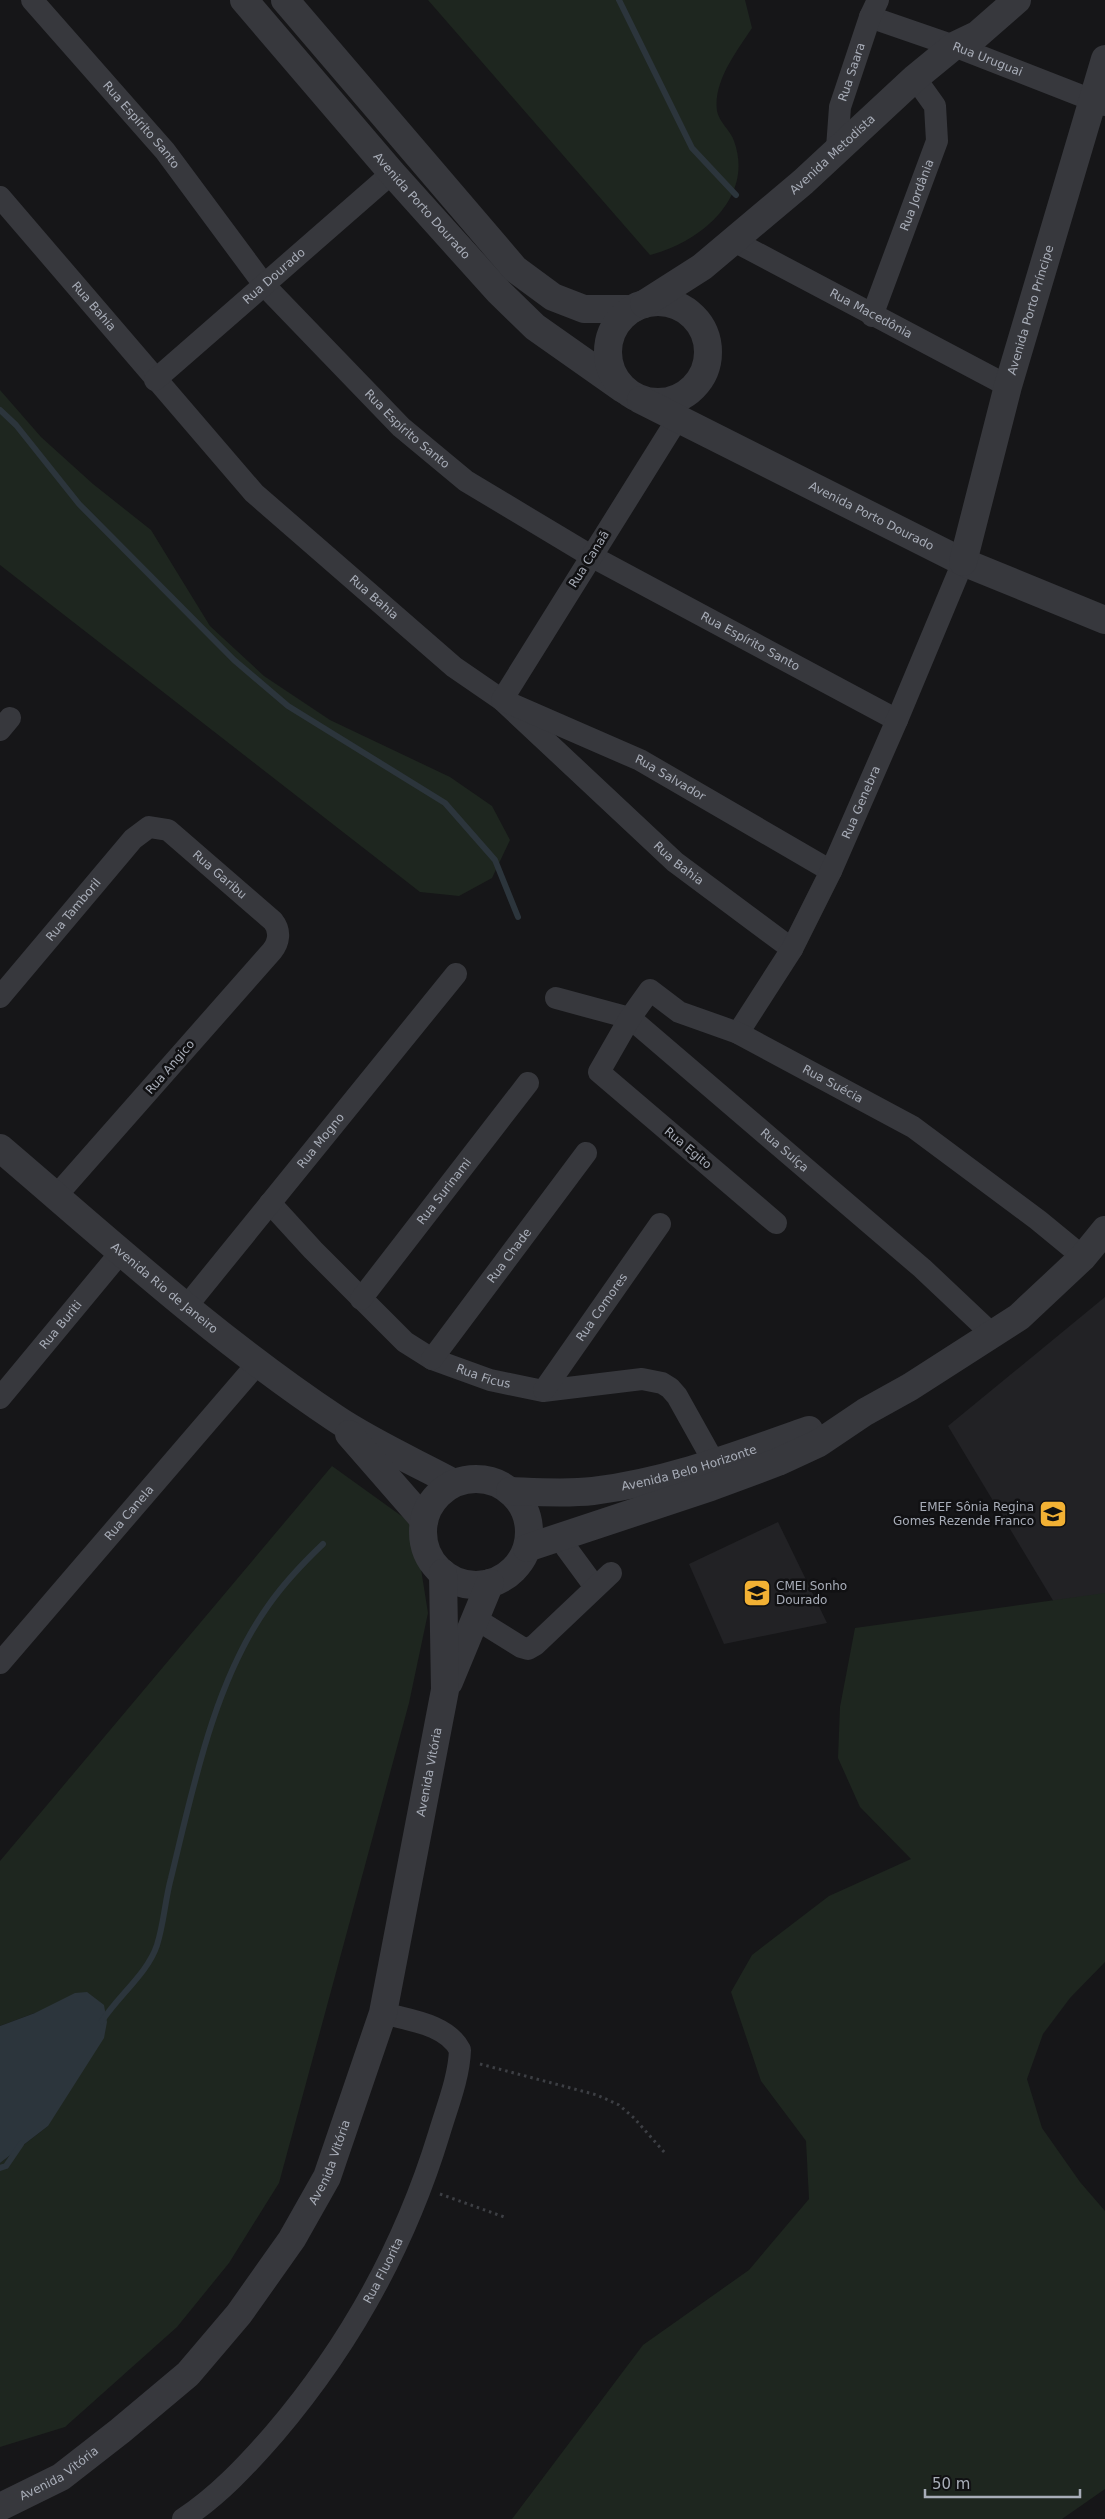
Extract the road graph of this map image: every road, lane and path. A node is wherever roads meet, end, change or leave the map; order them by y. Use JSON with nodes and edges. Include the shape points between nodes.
{"nodes":[{"id":1,"x":32,"y":0,"type":"edge"},
{"id":2,"x":244,"y":0,"type":"edge"},
{"id":3,"x":285,"y":0,"type":"edge"},
{"id":4,"x":1017,"y":0,"type":"edge"},
{"id":5,"x":874,"y":8,"type":"edge"},
{"id":6,"x":954,"y":46,"type":"junction"},
{"id":7,"x":1105,"y":59,"type":"edge"},
{"id":8,"x":915,"y":78,"type":"junction"},
{"id":9,"x":1098,"y":103,"type":"edge"},
{"id":10,"x":837,"y":148,"type":"junction"},
{"id":11,"x":392,"y":173,"type":"junction"},
{"id":12,"x":0,"y":197,"type":"edge"},
{"id":13,"x":734,"y":241,"type":"junction"},
{"id":14,"x":265,"y":286,"type":"junction"},
{"id":15,"x":638,"y":306,"type":"junction"},
{"id":16,"x":872,"y":316,"type":"junction"},
{"id":17,"x":155,"y":380,"type":"junction"},
{"id":18,"x":1008,"y":386,"type":"junction"},
{"id":19,"x":632,"y":394,"type":"junction"},
{"id":20,"x":678,"y":418,"type":"junction"},
{"id":21,"x":590,"y":556,"type":"junction"},
{"id":22,"x":963,"y":562,"type":"junction"},
{"id":23,"x":1105,"y":620,"type":"edge"},
{"id":24,"x":502,"y":700,"type":"junction"},
{"id":25,"x":897,"y":720,"type":"junction"},
{"id":26,"x":149,"y":827,"type":"joint"},
{"id":27,"x":831,"y":871,"type":"junction"},
{"id":28,"x":279,"y":934,"type":"joint"},
{"id":29,"x":792,"y":949,"type":"junction"},
{"id":30,"x":456,"y":974,"type":"dead end"},
{"id":31,"x":0,"y":997,"type":"edge"},
{"id":32,"x":556,"y":998,"type":"dead end"},
{"id":33,"x":630,"y":1018,"type":"junction"},
{"id":34,"x":738,"y":1032,"type":"junction"},
{"id":35,"x":600,"y":1072,"type":"joint"},
{"id":36,"x":528,"y":1083,"type":"dead end"},
{"id":37,"x":0,"y":1148,"type":"edge"},
{"id":38,"x":586,"y":1153,"type":"dead end"},
{"id":39,"x":56,"y":1196,"type":"junction"},
{"id":40,"x":270,"y":1203,"type":"junction"},
{"id":41,"x":776,"y":1223,"type":"dead end"},
{"id":42,"x":660,"y":1224,"type":"dead end"},
{"id":43,"x":1105,"y":1230,"type":"edge"},
{"id":44,"x":121,"y":1252,"type":"junction"},
{"id":45,"x":1083,"y":1257,"type":"junction"},
{"id":46,"x":361,"y":1299,"type":"junction"},
{"id":47,"x":186,"y":1307,"type":"junction"},
{"id":48,"x":993,"y":1335,"type":"junction"},
{"id":49,"x":432,"y":1359,"type":"junction"},
{"id":50,"x":258,"y":1363,"type":"junction"},
{"id":51,"x":544,"y":1390,"type":"junction"},
{"id":52,"x":0,"y":1398,"type":"edge"},
{"id":53,"x":865,"y":1412,"type":"junction"},
{"id":54,"x":336,"y":1419,"type":"junction"},
{"id":55,"x":715,"y":1464,"type":"junction"},
{"id":56,"x":454,"y":1483,"type":"junction"},
{"id":57,"x":510,"y":1491,"type":"junction"},
{"id":58,"x":424,"y":1520,"type":"junction"},
{"id":59,"x":560,"y":1538,"type":"junction"},
{"id":60,"x":527,"y":1548,"type":"junction"},
{"id":61,"x":443,"y":1573,"type":"junction"},
{"id":62,"x":490,"y":1583,"type":"junction"},
{"id":63,"x":476,"y":1619,"type":"junction"},
{"id":64,"x":0,"y":1663,"type":"edge"},
{"id":65,"x":446,"y":1690,"type":"junction"},
{"id":66,"x":383,"y":2013,"type":"junction"},
{"id":67,"x":460,"y":2059,"type":"junction"},
{"id":68,"x":665,"y":2154,"type":"dead end"},
{"id":69,"x":423,"y":2186,"type":"junction"},
{"id":70,"x":507,"y":2218,"type":"dead end"},
{"id":71,"x":0,"y":2507,"type":"edge"},
{"id":72,"x":184,"y":2519,"type":"edge"}],
"edges":[{"from":1,"to":14,"type":"street","name":"Rua Espírito Santo","via":[[165,151]]},
{"from":2,"to":11,"type":"street","name":"Avenida Porto Dourado"},
{"from":3,"to":15,"type":"street","via":[[515,269],[553,298],[584,309]]},
{"from":4,"to":6,"type":"street","name":"Avenida Metodista","via":[[977,35]]},
{"from":5,"to":6,"type":"street","name":"Rua Uruguai"},
{"from":5,"to":10,"type":"street","name":"Rua Saara","via":[[840,107]]},
{"from":6,"to":8,"type":"street","name":"Avenida Metodista"},
{"from":6,"to":9,"type":"street","name":"Rua Uruguai"},
{"from":7,"to":9,"type":"street","name":"Avenida Porto Príncipe"},
{"from":8,"to":10,"type":"street","name":"Avenida Metodista"},
{"from":8,"to":16,"type":"street","name":"Rua Jordânia","via":[[935,106],[937,141]]},
{"from":9,"to":18,"type":"street","name":"Avenida Porto Príncipe"},
{"from":10,"to":13,"type":"street","name":"Avenida Metodista"},
{"from":11,"to":14,"type":"street","name":"Rua Dourado"},
{"from":11,"to":19,"type":"street","name":"Avenida Porto Dourado","via":[[464,255],[535,327]]},
{"from":12,"to":17,"type":"street","name":"Rua Bahia"},
{"from":13,"to":15,"type":"street","name":"Avenida Metodista","via":[[702,268]]},
{"from":13,"to":16,"type":"street","name":"Rua Macedônia"},
{"from":14,"to":17,"type":"street","name":"Rua Dourado"},
{"from":14,"to":21,"type":"street","name":"Rua Espírito Santo","via":[[401,426],[466,481]]},
{"from":15,"to":19,"type":"street","via":[[621,317],[613,328],[607,353],[612,372]]},
{"from":15,"to":19,"type":"street","via":[[670,303],[693,316],[707,338],[709,352],[702,377],[684,396],[659,403]]},
{"from":16,"to":18,"type":"street","name":"Rua Macedônia"},
{"from":17,"to":24,"type":"street","name":"Rua Bahia","via":[[254,493],[454,667]]},
{"from":18,"to":22,"type":"street","name":"Avenida Porto Príncipe"},
{"from":19,"to":20,"type":"street","name":"Avenida Porto Dourado"},
{"from":20,"to":21,"type":"street","name":"Rua Canaã"},
{"from":20,"to":22,"type":"street","name":"Avenida Porto Dourado"},
{"from":21,"to":24,"type":"street","name":"Rua Canaã"},
{"from":21,"to":25,"type":"street","name":"Rua Espírito Santo"},
{"from":22,"to":23,"type":"street","name":"Avenida Porto Dourado"},
{"from":22,"to":25,"type":"street","name":"Rua Genebra"},
{"from":24,"to":27,"type":"street","name":"Rua Salvador","via":[[640,760]]},
{"from":24,"to":29,"type":"street","name":"Rua Bahia","via":[[675,862]]},
{"from":25,"to":27,"type":"street","name":"Rua Genebra"},
{"from":26,"to":28,"type":"street","name":"Rua Garibu","via":[[168,830],[273,921]]},
{"from":26,"to":31,"type":"street","name":"Rua Tamboril","via":[[133,839]]},
{"from":27,"to":29,"type":"street","name":"Rua Genebra"},
{"from":28,"to":39,"type":"street","name":"Rua Angico","via":[[272,951]]},
{"from":29,"to":34,"type":"street","name":"Rua Genebra"},
{"from":30,"to":40,"type":"street","name":"Rua Mogno"},
{"from":32,"to":33,"type":"street","name":"Rua Suíça"},
{"from":33,"to":34,"type":"street","name":"Rua Suécia","via":[[650,990],[680,1012]]},
{"from":33,"to":35,"type":"street","name":"Rua Suécia"},
{"from":33,"to":48,"type":"street","name":"Rua Suíça","via":[[922,1268]]},
{"from":34,"to":45,"type":"street","name":"Rua Suécia","via":[[913,1127]]},
{"from":35,"to":41,"type":"street","name":"Rua Egito"},
{"from":36,"to":46,"type":"street","name":"Rua Surinami"},
{"from":37,"to":39,"type":"street","name":"Avenida Rio de Janeiro"},
{"from":38,"to":49,"type":"street","name":"Rua Chade"},
{"from":39,"to":44,"type":"street","name":"Avenida Rio de Janeiro"},
{"from":40,"to":46,"type":"street","name":"Rua Ficus"},
{"from":40,"to":47,"type":"street","name":"Rua Mogno"},
{"from":42,"to":51,"type":"street","name":"Rua Comores"},
{"from":43,"to":45,"type":"street","name":"Avenida Belo Horizonte"},
{"from":44,"to":47,"type":"street","name":"Avenida Rio de Janeiro"},
{"from":44,"to":52,"type":"street","name":"Rua Buriti"},
{"from":45,"to":48,"type":"street","name":"Avenida Belo Horizonte","via":[[1019,1317]]},
{"from":46,"to":49,"type":"street","name":"Rua Ficus","via":[[405,1342]]},
{"from":47,"to":50,"type":"street","name":"Avenida Rio de Janeiro"},
{"from":48,"to":53,"type":"street","name":"Avenida Belo Horizonte"},
{"from":49,"to":51,"type":"street","name":"Rua Ficus","via":[[490,1380]]},
{"from":50,"to":54,"type":"street","name":"Avenida Rio de Janeiro"},
{"from":50,"to":64,"type":"street","name":"Rua Canela"},
{"from":51,"to":55,"type":"street","name":"Rua Ficus","via":[[642,1379],[662,1383],[676,1396]]},
{"from":53,"to":55,"type":"street","name":"Avenida Belo Horizonte"},
{"from":53,"to":59,"type":"street","name":"Avenida Belo Horizonte","via":[[819,1443],[778,1462]]},
{"from":54,"to":56,"type":"street","name":"Avenida Rio de Janeiro"},
{"from":54,"to":58,"type":"street","name":"Avenida Rio de Janeiro"},
{"from":55,"to":57,"type":"street","name":"Avenida Belo Horizonte","via":[[647,1482],[592,1491]]},
{"from":56,"to":57,"type":"street","via":[[483,1479]]},
{"from":56,"to":58,"type":"street","via":[[434,1498]]},
{"from":57,"to":60,"type":"street","via":[[527,1517]]},
{"from":58,"to":61,"type":"street","via":[[426,1549],[432,1562]]},
{"from":59,"to":60,"type":"street","name":"Avenida Belo Horizonte"},
{"from":59,"to":63,"type":"street","via":[[603,1580],[528,1649]]},
{"from":60,"to":62,"type":"street","via":[[513,1570]]},
{"from":61,"to":62,"type":"street","via":[[465,1584]]},
{"from":61,"to":65,"type":"street","name":"Avenida Vitória"},
{"from":62,"to":63,"type":"street","name":"Avenida Vitória"},
{"from":63,"to":65,"type":"street","name":"Avenida Vitória"},
{"from":65,"to":66,"type":"street","name":"Avenida Vitória"},
{"from":66,"to":67,"type":"street","via":[[451,2036],[460,2050]]},
{"from":66,"to":71,"type":"street","name":"Avenida Vitória","via":[[327,2177],[292,2239],[240,2314],[188,2374],[120,2432],[61,2477]]},
{"from":67,"to":68,"type":"path","via":[[619,2105]]},
{"from":67,"to":69,"type":"street","name":"Rua Fluorita"},
{"from":69,"to":70,"type":"path"},
{"from":69,"to":72,"type":"street","name":"Rua Fluorita","via":[[385,2271],[348,2337],[309,2393],[245,2468]]}]}
